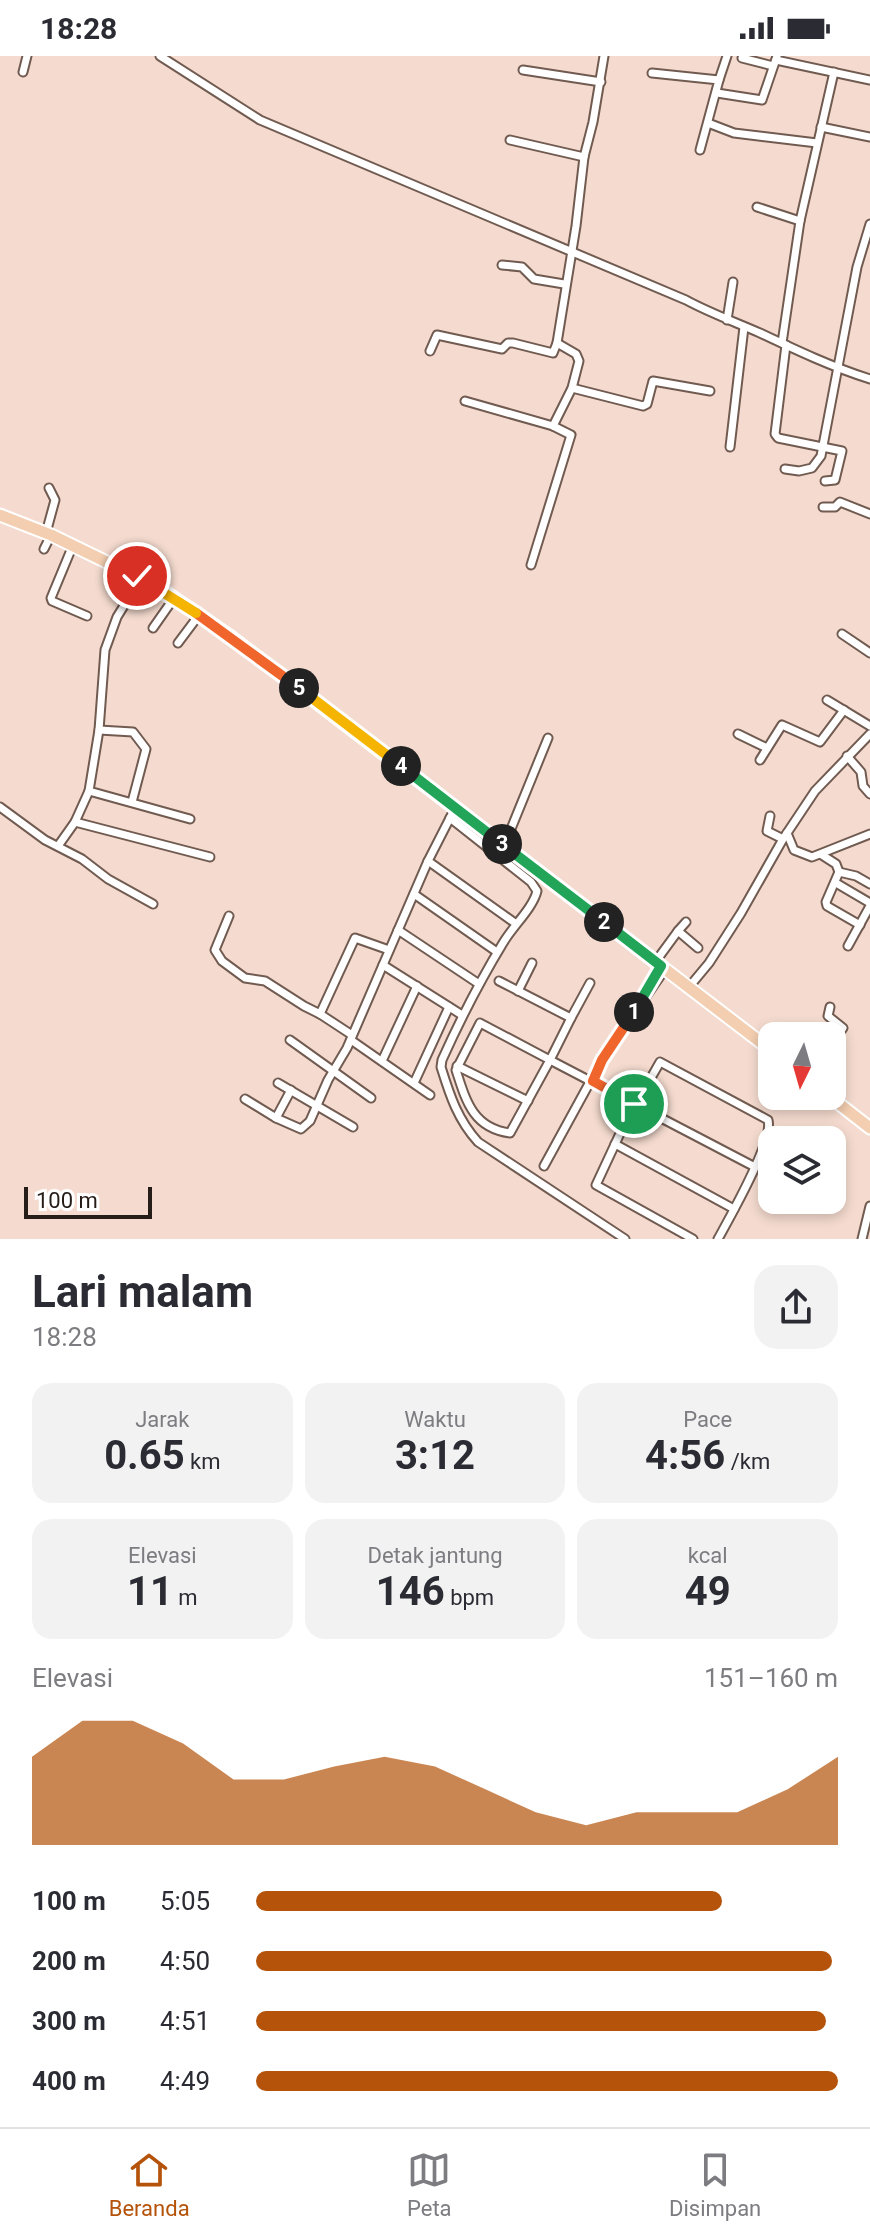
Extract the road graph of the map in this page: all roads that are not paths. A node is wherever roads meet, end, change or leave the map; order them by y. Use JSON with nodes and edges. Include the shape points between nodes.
{"nodes":[{"id":1,"x":27,"y":56,"type":"edge"},
{"id":2,"x":160,"y":56,"type":"edge"},
{"id":3,"x":604,"y":56,"type":"edge"},
{"id":4,"x":727,"y":56,"type":"edge"},
{"id":5,"x":742,"y":58,"type":"dead end"},
{"id":6,"x":776,"y":61,"type":"edge"},
{"id":7,"x":523,"y":70,"type":"dead end"},
{"id":8,"x":23,"y":72,"type":"dead end"},
{"id":9,"x":834,"y":72,"type":"junction"},
{"id":10,"x":652,"y":73,"type":"dead end"},
{"id":11,"x":719,"y":80,"type":"junction"},
{"id":12,"x":870,"y":80,"type":"edge"},
{"id":13,"x":601,"y":82,"type":"junction"},
{"id":14,"x":717,"y":93,"type":"junction"},
{"id":15,"x":708,"y":123,"type":"junction"},
{"id":16,"x":821,"y":127,"type":"junction"},
{"id":17,"x":870,"y":137,"type":"edge"},
{"id":18,"x":510,"y":140,"type":"dead end"},
{"id":19,"x":817,"y":143,"type":"junction"},
{"id":20,"x":700,"y":150,"type":"dead end"},
{"id":21,"x":584,"y":157,"type":"junction"},
{"id":22,"x":757,"y":207,"type":"dead end"},
{"id":23,"x":800,"y":221,"type":"junction"},
{"id":24,"x":870,"y":224,"type":"edge"},
{"id":25,"x":571,"y":252,"type":"junction"},
{"id":26,"x":502,"y":265,"type":"dead end"},
{"id":27,"x":733,"y":282,"type":"dead end"},
{"id":28,"x":564,"y":284,"type":"junction"},
{"id":29,"x":727,"y":320,"type":"junction"},
{"id":30,"x":744,"y":327,"type":"junction"},
{"id":31,"x":557,"y":343,"type":"junction"},
{"id":32,"x":784,"y":344,"type":"junction"},
{"id":33,"x":430,"y":351,"type":"dead end"},
{"id":34,"x":837,"y":367,"type":"junction"},
{"id":35,"x":870,"y":379,"type":"edge"},
{"id":36,"x":572,"y":388,"type":"junction"},
{"id":37,"x":710,"y":391,"type":"dead end"},
{"id":38,"x":465,"y":401,"type":"dead end"},
{"id":39,"x":553,"y":426,"type":"junction"},
{"id":40,"x":730,"y":447,"type":"dead end"},
{"id":41,"x":818,"y":447,"type":"junction"},
{"id":42,"x":785,"y":469,"type":"dead end"},
{"id":43,"x":825,"y":481,"type":"dead end"},
{"id":44,"x":49,"y":488,"type":"dead end"},
{"id":45,"x":823,"y":507,"type":"dead end"},
{"id":46,"x":870,"y":514,"type":"edge"},
{"id":47,"x":0,"y":515,"type":"edge"},
{"id":48,"x":48,"y":534,"type":"junction"},
{"id":49,"x":73,"y":545,"type":"junction"},
{"id":50,"x":44,"y":549,"type":"dead end"},
{"id":51,"x":531,"y":565,"type":"dead end"},
{"id":52,"x":141,"y":578,"type":"junction"},
{"id":53,"x":174,"y":598,"type":"junction"},
{"id":54,"x":199,"y":615,"type":"junction"},
{"id":55,"x":87,"y":616,"type":"dead end"},
{"id":56,"x":153,"y":628,"type":"dead end"},
{"id":57,"x":842,"y":634,"type":"dead end"},
{"id":58,"x":178,"y":643,"type":"dead end"},
{"id":59,"x":869,"y":651,"type":"edge"},
{"id":60,"x":827,"y":700,"type":"dead end"},
{"id":61,"x":844,"y":710,"type":"junction"},
{"id":62,"x":870,"y":726,"type":"edge"},
{"id":63,"x":99,"y":730,"type":"junction"},
{"id":64,"x":738,"y":734,"type":"dead end"},
{"id":65,"x":870,"y":734,"type":"edge"},
{"id":66,"x":548,"y":738,"type":"dead end"},
{"id":67,"x":767,"y":748,"type":"junction"},
{"id":68,"x":847,"y":756,"type":"junction"},
{"id":69,"x":760,"y":760,"type":"dead end"},
{"id":70,"x":89,"y":791,"type":"junction"},
{"id":71,"x":870,"y":794,"type":"edge"},
{"id":72,"x":132,"y":802,"type":"junction"},
{"id":73,"x":0,"y":807,"type":"edge"},
{"id":74,"x":452,"y":813,"type":"junction"},
{"id":75,"x":770,"y":816,"type":"dead end"},
{"id":76,"x":190,"y":819,"type":"dead end"},
{"id":77,"x":75,"y":822,"type":"junction"},
{"id":78,"x":464,"y":822,"type":"junction"},
{"id":79,"x":870,"y":834,"type":"edge"},
{"id":80,"x":785,"y":836,"type":"junction"},
{"id":81,"x":58,"y":846,"type":"junction"},
{"id":82,"x":504,"y":846,"type":"junction"},
{"id":83,"x":822,"y":855,"type":"junction"},
{"id":84,"x":210,"y":857,"type":"dead end"},
{"id":85,"x":428,"y":861,"type":"junction"},
{"id":86,"x":839,"y":872,"type":"junction"},
{"id":87,"x":836,"y":883,"type":"junction"},
{"id":88,"x":870,"y":884,"type":"edge"},
{"id":89,"x":414,"y":894,"type":"junction"},
{"id":90,"x":153,"y":904,"type":"dead end"},
{"id":91,"x":870,"y":904,"type":"edge"},
{"id":92,"x":229,"y":916,"type":"dead end"},
{"id":93,"x":686,"y":922,"type":"dead end"},
{"id":94,"x":515,"y":923,"type":"junction"},
{"id":95,"x":860,"y":925,"type":"junction"},
{"id":96,"x":398,"y":930,"type":"junction"},
{"id":97,"x":678,"y":931,"type":"junction"},
{"id":98,"x":848,"y":946,"type":"dead end"},
{"id":99,"x":698,"y":948,"type":"dead end"},
{"id":100,"x":389,"y":950,"type":"junction"},
{"id":101,"x":497,"y":952,"type":"junction"},
{"id":102,"x":532,"y":963,"type":"dead end"},
{"id":103,"x":383,"y":965,"type":"junction"},
{"id":104,"x":661,"y":965,"type":"junction"},
{"id":105,"x":499,"y":981,"type":"dead end"},
{"id":106,"x":590,"y":983,"type":"dead end"},
{"id":107,"x":479,"y":984,"type":"junction"},
{"id":108,"x":417,"y":986,"type":"junction"},
{"id":109,"x":689,"y":987,"type":"junction"},
{"id":110,"x":518,"y":991,"type":"junction"},
{"id":111,"x":449,"y":1007,"type":"junction"},
{"id":112,"x":830,"y":1007,"type":"dead end"},
{"id":113,"x":320,"y":1014,"type":"junction"},
{"id":114,"x":462,"y":1015,"type":"junction"},
{"id":115,"x":571,"y":1018,"type":"junction"},
{"id":116,"x":836,"y":1022,"type":"edge"},
{"id":117,"x":352,"y":1038,"type":"junction"},
{"id":118,"x":290,"y":1040,"type":"dead end"},
{"id":119,"x":758,"y":1040,"type":"edge"},
{"id":120,"x":550,"y":1060,"type":"junction"},
{"id":121,"x":382,"y":1061,"type":"junction"},
{"id":122,"x":457,"y":1066,"type":"junction"},
{"id":123,"x":333,"y":1073,"type":"junction"},
{"id":124,"x":593,"y":1081,"type":"junction"},
{"id":125,"x":278,"y":1083,"type":"dead end"},
{"id":126,"x":414,"y":1083,"type":"junction"},
{"id":127,"x":291,"y":1090,"type":"junction"},
{"id":128,"x":430,"y":1095,"type":"dead end"},
{"id":129,"x":371,"y":1098,"type":"dead end"},
{"id":130,"x":245,"y":1099,"type":"dead end"},
{"id":131,"x":528,"y":1101,"type":"junction"},
{"id":132,"x":634,"y":1104,"type":"junction"},
{"id":133,"x":317,"y":1105,"type":"junction"},
{"id":134,"x":846,"y":1109,"type":"edge"},
{"id":135,"x":276,"y":1118,"type":"junction"},
{"id":136,"x":353,"y":1127,"type":"dead end"},
{"id":137,"x":870,"y":1128,"type":"edge"},
{"id":138,"x":615,"y":1144,"type":"junction"},
{"id":139,"x":544,"y":1166,"type":"dead end"},
{"id":140,"x":755,"y":1167,"type":"junction"},
{"id":141,"x":870,"y":1206,"type":"edge"},
{"id":142,"x":734,"y":1209,"type":"junction"},
{"id":143,"x":625,"y":1239,"type":"edge"},
{"id":144,"x":693,"y":1239,"type":"edge"},
{"id":145,"x":718,"y":1239,"type":"edge"},
{"id":146,"x":862,"y":1239,"type":"edge"}],
"edges":[{"from":1,"to":8,"type":"street"},
{"from":2,"to":25,"type":"street","via":[[256,118]]},
{"from":3,"to":13,"type":"street"},
{"from":4,"to":11,"type":"street"},
{"from":5,"to":6,"type":"street"},
{"from":6,"to":9,"type":"street"},
{"from":6,"to":14,"type":"street","via":[[760,101]]},
{"from":7,"to":13,"type":"street"},
{"from":9,"to":12,"type":"street"},
{"from":9,"to":16,"type":"street"},
{"from":10,"to":11,"type":"street"},
{"from":11,"to":14,"type":"street"},
{"from":13,"to":21,"type":"street"},
{"from":14,"to":15,"type":"street"},
{"from":15,"to":19,"type":"street","via":[[734,133]]},
{"from":15,"to":20,"type":"street"},
{"from":16,"to":17,"type":"street"},
{"from":16,"to":19,"type":"street"},
{"from":18,"to":21,"type":"street"},
{"from":19,"to":23,"type":"street"},
{"from":21,"to":25,"type":"street"},
{"from":22,"to":23,"type":"street"},
{"from":23,"to":32,"type":"street"},
{"from":24,"to":34,"type":"street"},
{"from":25,"to":28,"type":"street"},
{"from":25,"to":29,"type":"street"},
{"from":26,"to":28,"type":"street","via":[[522,267],[534,279]]},
{"from":27,"to":29,"type":"street"},
{"from":28,"to":31,"type":"street"},
{"from":29,"to":30,"type":"street"},
{"from":30,"to":32,"type":"street"},
{"from":30,"to":40,"type":"street"},
{"from":31,"to":33,"type":"street","via":[[553,353],[437,335]]},
{"from":31,"to":36,"type":"street","via":[[578,357]]},
{"from":32,"to":34,"type":"street"},
{"from":32,"to":41,"type":"street","via":[[775,434]]},
{"from":34,"to":35,"type":"street"},
{"from":34,"to":41,"type":"street","via":[[832,408]]},
{"from":36,"to":37,"type":"street","via":[[643,406],[653,381]]},
{"from":36,"to":39,"type":"street"},
{"from":38,"to":39,"type":"street"},
{"from":39,"to":51,"type":"street","via":[[571,438]]},
{"from":41,"to":42,"type":"street","via":[[819,460],[812,468]]},
{"from":41,"to":43,"type":"street","via":[[843,452],[838,476]]},
{"from":44,"to":48,"type":"street","via":[[55,502]]},
{"from":45,"to":46,"type":"street","via":[[840,502]]},
{"from":47,"to":48,"type":"main road"},
{"from":48,"to":49,"type":"main road"},
{"from":48,"to":50,"type":"street"},
{"from":49,"to":52,"type":"main road"},
{"from":49,"to":55,"type":"street","via":[[51,598]]},
{"from":52,"to":53,"type":"main road"},
{"from":52,"to":63,"type":"street","via":[[110,635]]},
{"from":53,"to":54,"type":"main road"},
{"from":53,"to":56,"type":"street"},
{"from":54,"to":58,"type":"street"},
{"from":54,"to":74,"type":"main road","via":[[316,701]]},
{"from":57,"to":59,"type":"street"},
{"from":60,"to":61,"type":"street"},
{"from":61,"to":62,"type":"street"},
{"from":61,"to":67,"type":"street","via":[[820,742],[782,725]]},
{"from":63,"to":70,"type":"street"},
{"from":63,"to":72,"type":"street","via":[[133,732],[146,749]]},
{"from":64,"to":67,"type":"street"},
{"from":65,"to":68,"type":"street"},
{"from":66,"to":82,"type":"street"},
{"from":67,"to":69,"type":"street"},
{"from":68,"to":71,"type":"street"},
{"from":68,"to":80,"type":"street"},
{"from":70,"to":72,"type":"street"},
{"from":70,"to":77,"type":"street"},
{"from":72,"to":76,"type":"street"},
{"from":73,"to":81,"type":"street"},
{"from":74,"to":78,"type":"main road"},
{"from":74,"to":85,"type":"street"},
{"from":75,"to":80,"type":"street","via":[[767,831]]},
{"from":77,"to":81,"type":"street"},
{"from":77,"to":84,"type":"street"},
{"from":78,"to":82,"type":"main road"},
{"from":78,"to":94,"type":"street","via":[[535,886],[535,899]]},
{"from":79,"to":83,"type":"street"},
{"from":80,"to":83,"type":"street","via":[[794,850]]},
{"from":80,"to":109,"type":"street","via":[[741,913]]},
{"from":81,"to":90,"type":"street"},
{"from":82,"to":104,"type":"main road"},
{"from":83,"to":86,"type":"street"},
{"from":85,"to":89,"type":"street"},
{"from":85,"to":94,"type":"street"},
{"from":86,"to":87,"type":"street"},
{"from":86,"to":88,"type":"street"},
{"from":87,"to":91,"type":"street"},
{"from":87,"to":95,"type":"street","via":[[827,906]]},
{"from":89,"to":96,"type":"street"},
{"from":89,"to":101,"type":"street"},
{"from":91,"to":95,"type":"street"},
{"from":92,"to":113,"type":"street","via":[[215,947],[222,961],[245,978],[265,981]]},
{"from":93,"to":97,"type":"street"},
{"from":94,"to":101,"type":"street"},
{"from":95,"to":98,"type":"street"},
{"from":96,"to":100,"type":"street"},
{"from":96,"to":107,"type":"street"},
{"from":97,"to":99,"type":"street"},
{"from":97,"to":104,"type":"street"},
{"from":100,"to":103,"type":"street"},
{"from":100,"to":113,"type":"street","via":[[355,938]]},
{"from":101,"to":107,"type":"street"},
{"from":102,"to":110,"type":"street"},
{"from":103,"to":108,"type":"street"},
{"from":103,"to":117,"type":"street"},
{"from":104,"to":109,"type":"main road"},
{"from":104,"to":124,"type":"street"},
{"from":105,"to":110,"type":"street"},
{"from":106,"to":115,"type":"street"},
{"from":107,"to":114,"type":"street"},
{"from":108,"to":111,"type":"street"},
{"from":108,"to":121,"type":"street"},
{"from":109,"to":119,"type":"main road"},
{"from":110,"to":115,"type":"street"},
{"from":111,"to":114,"type":"street"},
{"from":111,"to":126,"type":"street"},
{"from":112,"to":116,"type":"street","via":[[828,1016]]},
{"from":113,"to":117,"type":"street"},
{"from":114,"to":143,"type":"street","via":[[441,1067],[463,1126],[478,1142]]},
{"from":115,"to":120,"type":"street"},
{"from":117,"to":121,"type":"street"},
{"from":117,"to":123,"type":"street"},
{"from":118,"to":123,"type":"street"},
{"from":120,"to":122,"type":"street","via":[[480,1023]]},
{"from":120,"to":124,"type":"street"},
{"from":120,"to":131,"type":"street"},
{"from":121,"to":126,"type":"street"},
{"from":122,"to":131,"type":"street"},
{"from":122,"to":131,"type":"street","via":[[464,1095],[479,1120],[508,1134]]},
{"from":123,"to":129,"type":"street"},
{"from":123,"to":133,"type":"street"},
{"from":124,"to":132,"type":"street"},
{"from":124,"to":139,"type":"street"},
{"from":125,"to":127,"type":"street"},
{"from":126,"to":128,"type":"street"},
{"from":127,"to":133,"type":"street"},
{"from":127,"to":135,"type":"street"},
{"from":130,"to":135,"type":"street"},
{"from":132,"to":138,"type":"street"},
{"from":132,"to":140,"type":"street"},
{"from":132,"to":140,"type":"street","via":[[656,1065],[665,1063],[768,1120],[770,1128]]},
{"from":133,"to":135,"type":"street","via":[[301,1129]]},
{"from":133,"to":136,"type":"street"},
{"from":134,"to":137,"type":"main road"},
{"from":138,"to":142,"type":"street"},
{"from":138,"to":144,"type":"street","via":[[596,1185]]},
{"from":140,"to":142,"type":"street"},
{"from":141,"to":146,"type":"street"},
{"from":142,"to":145,"type":"street"}]}
